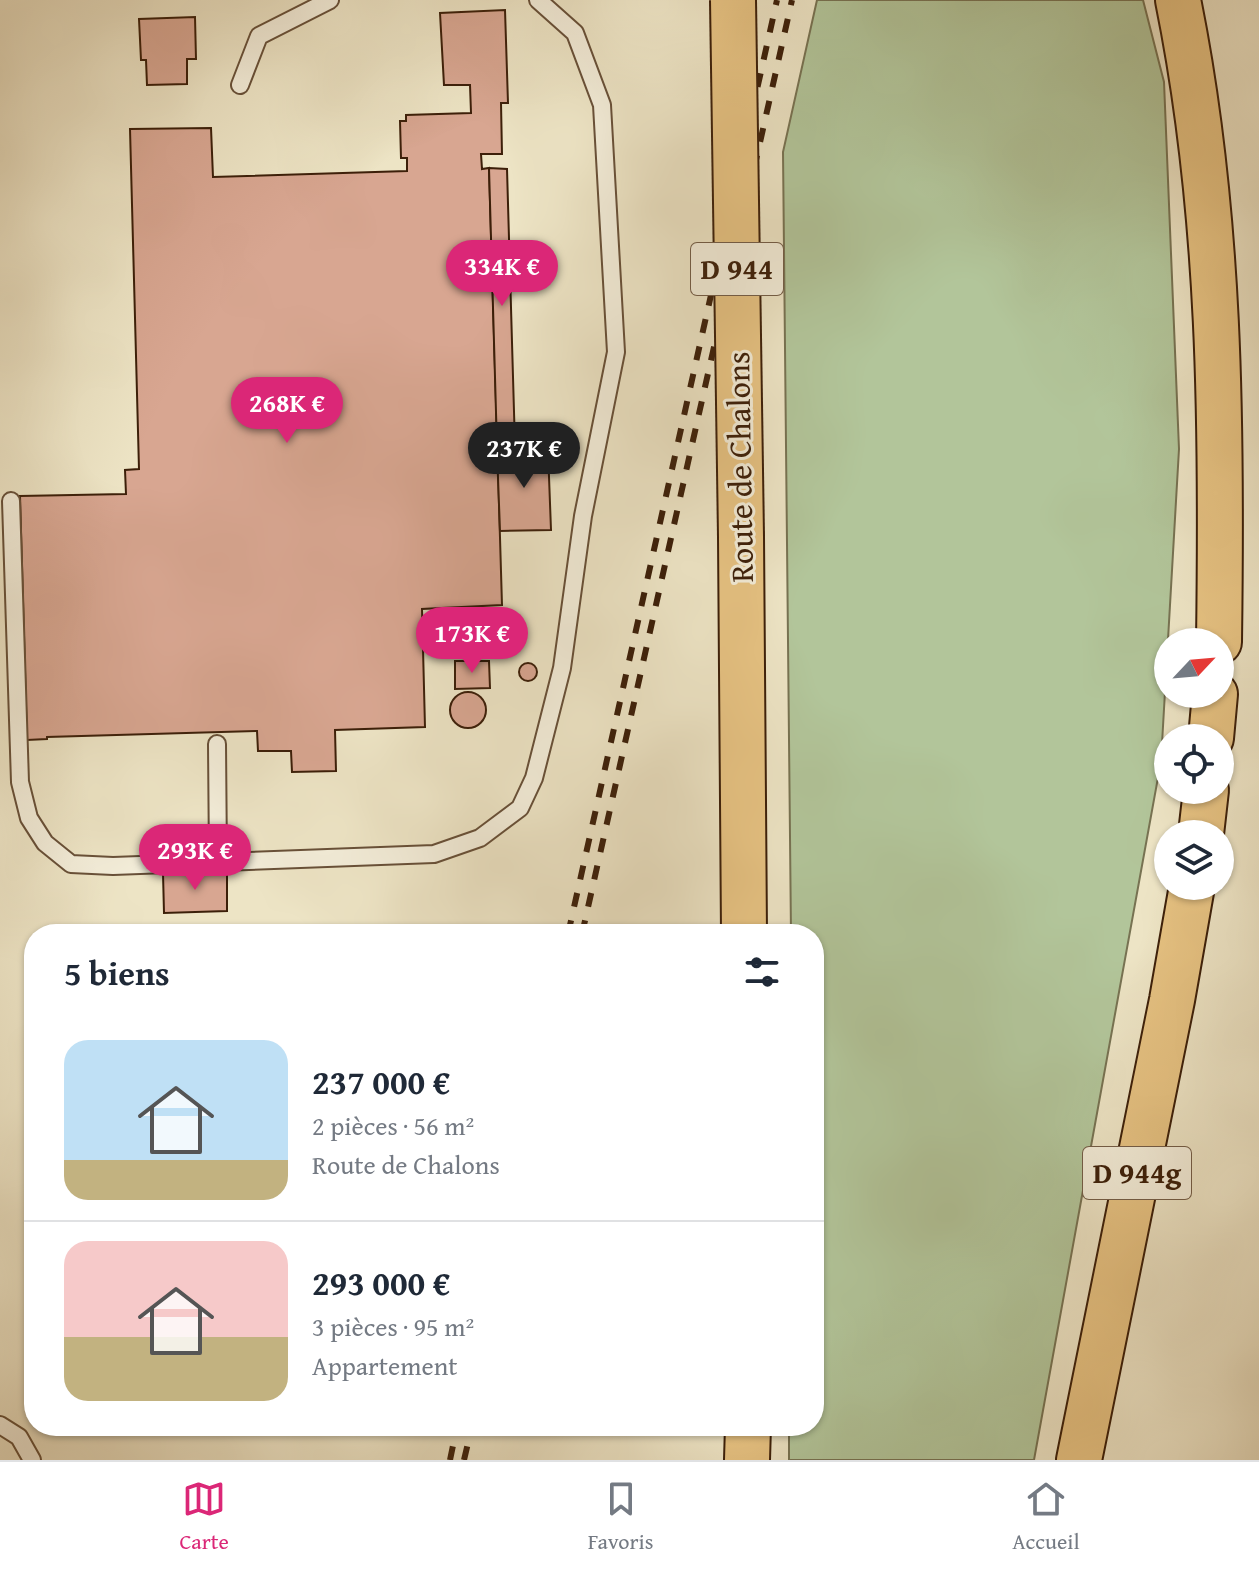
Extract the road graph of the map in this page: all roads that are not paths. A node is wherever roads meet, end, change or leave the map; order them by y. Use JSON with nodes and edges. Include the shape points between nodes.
{"nodes":[{"id":1,"x":330,"y":0,"type":"edge"},
{"id":2,"x":538,"y":0,"type":"edge"},
{"id":3,"x":733,"y":0,"type":"edge"},
{"id":4,"x":1178,"y":0,"type":"edge"},
{"id":5,"x":240,"y":85,"type":"dead end"},
{"id":6,"x":11,"y":501,"type":"dead end"},
{"id":7,"x":1219,"y":628,"type":"edge"},
{"id":8,"x":217,"y":744,"type":"dead end"},
{"id":9,"x":218,"y":861,"type":"junction"},
{"id":10,"x":1190,"y":900,"type":"edge"},
{"id":11,"x":744,"y":924,"type":"edge"},
{"id":12,"x":0,"y":1425,"type":"edge"},
{"id":13,"x":748,"y":1436,"type":"edge"},
{"id":14,"x":32,"y":1460,"type":"edge"},
{"id":15,"x":747,"y":1460,"type":"edge"},
{"id":16,"x":1079,"y":1460,"type":"edge"}],
"edges":[{"from":1,"to":5,"type":"lane","via":[[259,36]]},
{"from":2,"to":9,"type":"lane","via":[[575,33],[602,105],[616,352],[583,516],[562,668],[534,778],[520,808],[480,838],[434,854]]},
{"from":3,"to":11,"type":"main road","name":"Route de Chalons","number":"D 944","bridge":true},
{"from":4,"to":7,"type":"main road","via":[[1206,180],[1218,334]]},
{"from":6,"to":9,"type":"lane","via":[[20,782],[29,818],[45,843],[71,864]]},
{"from":8,"to":9,"type":"lane"},
{"from":10,"to":16,"type":"main road","number":"D 944g"},
{"from":12,"to":14,"type":"lane","via":[[19,1437]]},
{"from":13,"to":15,"type":"main road"}]}
